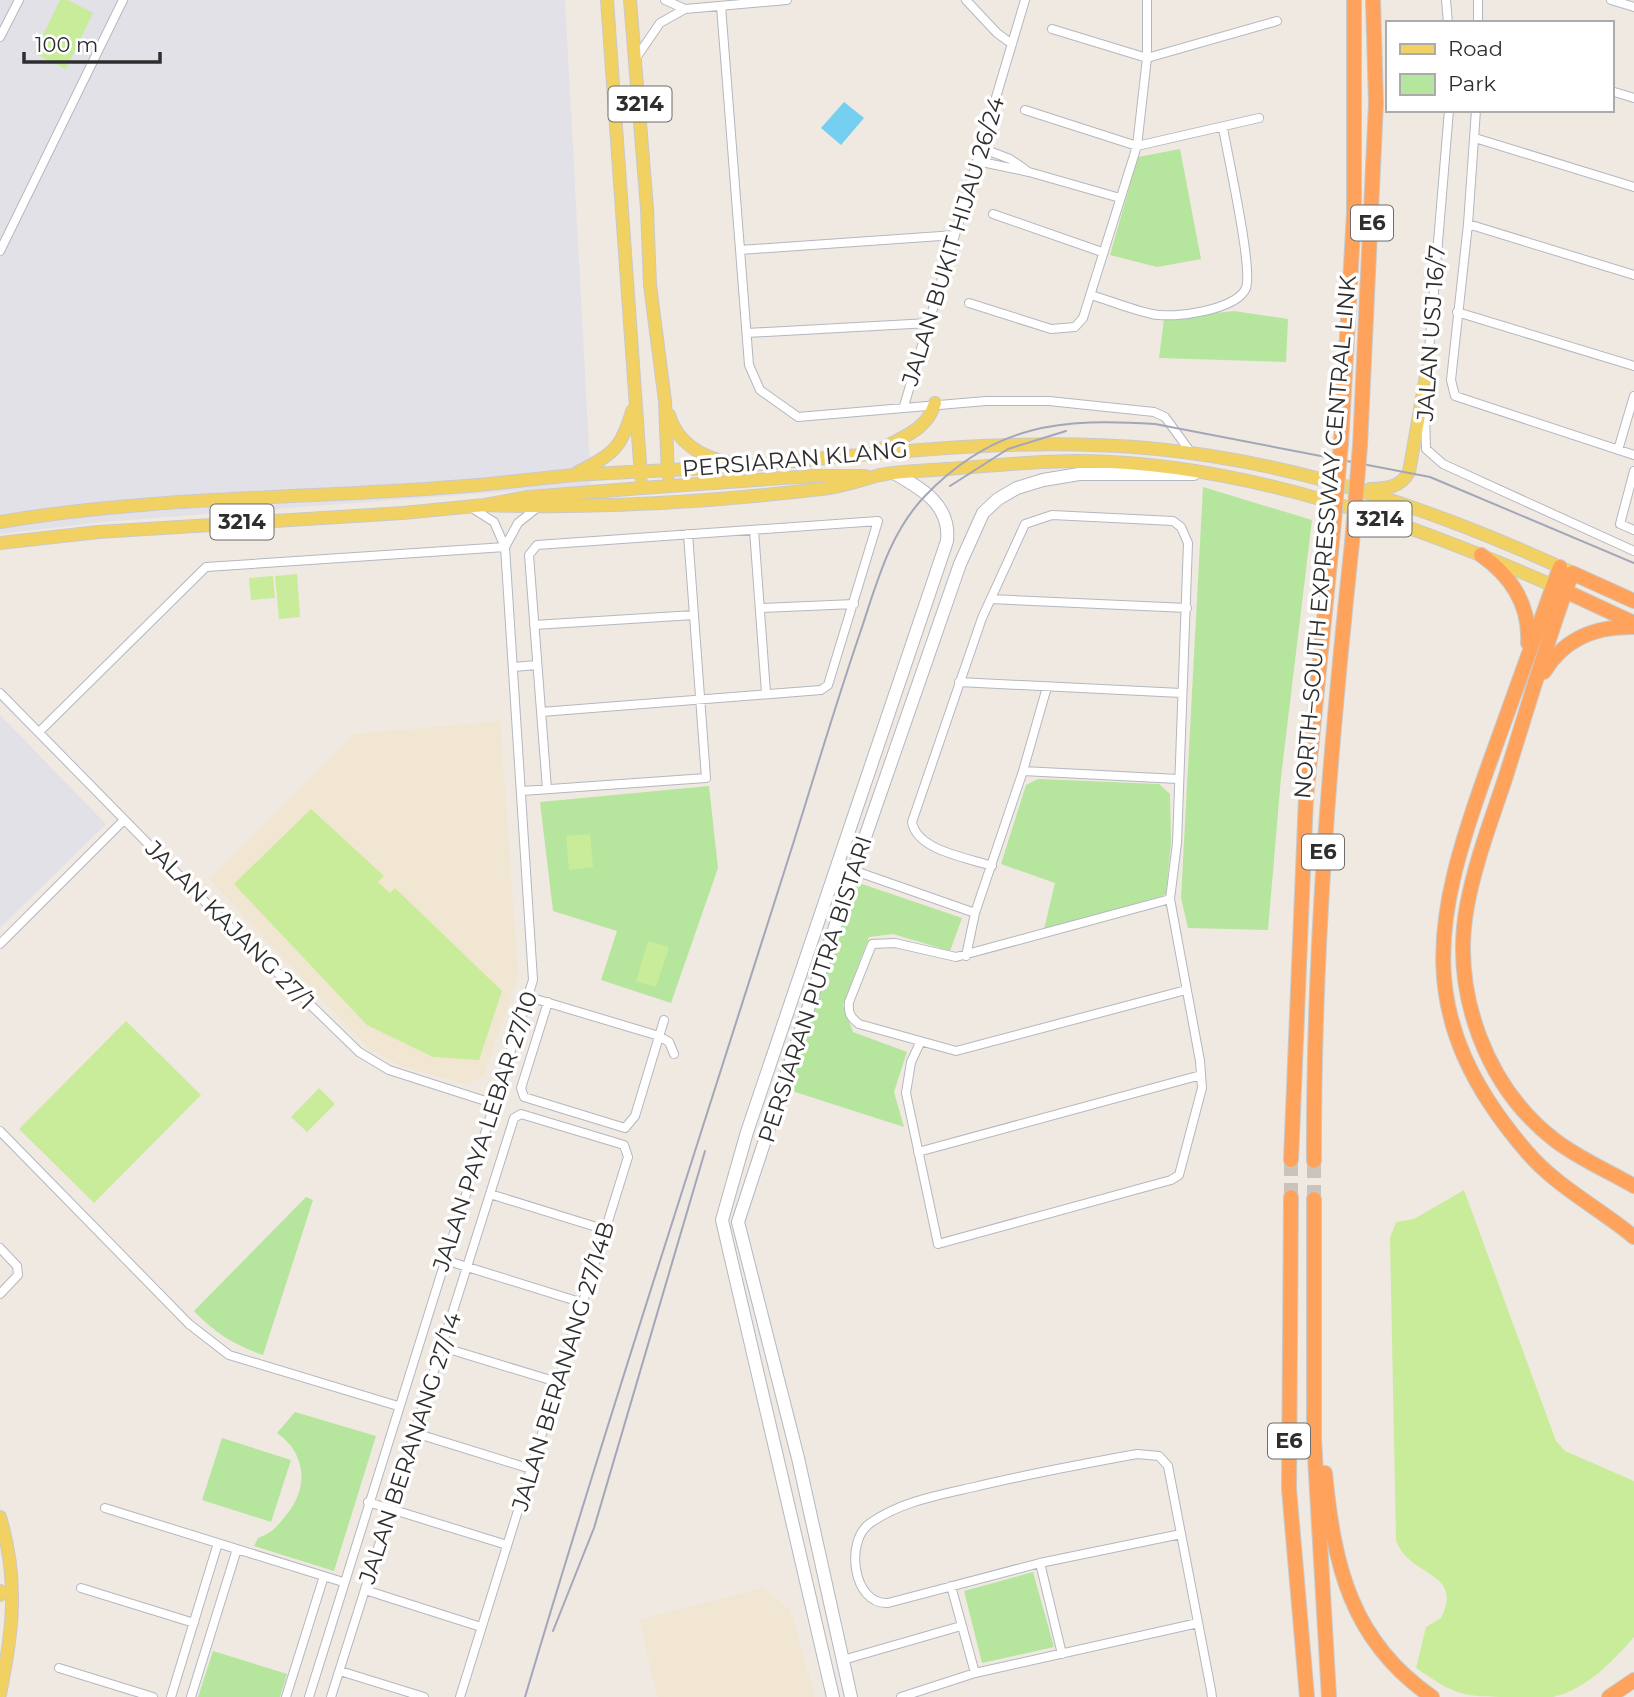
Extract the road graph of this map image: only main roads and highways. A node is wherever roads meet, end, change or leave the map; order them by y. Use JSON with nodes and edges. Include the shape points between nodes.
{"nodes":[{"id":1,"x":607,"y":0,"type":"edge"},
{"id":2,"x":631,"y":0,"type":"edge"},
{"id":3,"x":1354,"y":0,"type":"edge"},
{"id":4,"x":1373,"y":0,"type":"edge"},
{"id":5,"x":1427,"y":370,"type":"road end"},
{"id":6,"x":665,"y":401,"type":"junction"},
{"id":7,"x":634,"y":403,"type":"junction"},
{"id":8,"x":935,"y":403,"type":"road end"},
{"id":9,"x":878,"y":452,"type":"junction"},
{"id":10,"x":749,"y":465,"type":"junction"},
{"id":11,"x":668,"y":470,"type":"junction"},
{"id":12,"x":640,"y":471,"type":"junction"},
{"id":13,"x":894,"y":474,"type":"junction"},
{"id":14,"x":1201,"y":474,"type":"junction"},
{"id":15,"x":572,"y":475,"type":"junction"},
{"id":16,"x":879,"y":475,"type":"junction"},
{"id":17,"x":668,"y":486,"type":"junction"},
{"id":18,"x":642,"y":488,"type":"junction"},
{"id":19,"x":1363,"y":489,"type":"junction"},
{"id":20,"x":485,"y":505,"type":"junction"},
{"id":21,"x":0,"y":522,"type":"edge"},
{"id":22,"x":0,"y":543,"type":"edge"},
{"id":23,"x":1480,"y":555,"type":"junction"},
{"id":24,"x":1566,"y":570,"type":"junction"},
{"id":25,"x":1559,"y":588,"type":"junction"},
{"id":26,"x":1634,"y":601,"type":"edge"},
{"id":27,"x":1634,"y":625,"type":"edge"},
{"id":28,"x":1523,"y":668,"type":"junction"},
{"id":29,"x":1535,"y":686,"type":"junction"},
{"id":30,"x":1291,"y":1160,"type":"tunnel mouth"},
{"id":31,"x":1314,"y":1161,"type":"tunnel mouth"},
{"id":32,"x":1634,"y":1186,"type":"edge"},
{"id":33,"x":1291,"y":1197,"type":"tunnel mouth"},
{"id":34,"x":1314,"y":1199,"type":"tunnel mouth"},
{"id":35,"x":1634,"y":1237,"type":"edge"},
{"id":36,"x":1314,"y":1439,"type":"junction"},
{"id":37,"x":0,"y":1517,"type":"edge"},
{"id":38,"x":1634,"y":1680,"type":"edge"},
{"id":39,"x":0,"y":1694,"type":"edge"},
{"id":40,"x":833,"y":1697,"type":"edge"},
{"id":41,"x":851,"y":1697,"type":"edge"},
{"id":42,"x":1307,"y":1697,"type":"edge"},
{"id":43,"x":1329,"y":1697,"type":"edge"},
{"id":44,"x":1432,"y":1697,"type":"edge"},
{"id":45,"x":1609,"y":1697,"type":"edge"}],
"edges":[{"from":1,"to":7,"type":"main road","number":"3214"},
{"from":2,"to":6,"type":"main road","number":"3214","via":[[648,208],[649,285]]},
{"from":3,"to":30,"type":"highway","name":"NORTH–SOUTH EXPRESSWAY CENTRAL LINK","number":"E6","bridge":true,"via":[[1354,213],[1341,443],[1306,798]]},
{"from":4,"to":31,"type":"highway","name":"NORTH–SOUTH EXPRESSWAY CENTRAL LINK","number":"E6","bridge":true,"via":[[1376,103],[1360,446],[1320,898]]},
{"from":5,"to":19,"type":"main road","via":[[1409,472],[1388,488]]},
{"from":6,"to":10,"type":"main road","via":[[674,430],[687,444],[718,460]]},
{"from":6,"to":11,"type":"main road","number":"3214"},
{"from":7,"to":12,"type":"main road","number":"3214"},
{"from":7,"to":15,"type":"main road","via":[[625,437],[616,450]]},
{"from":8,"to":9,"type":"main road","via":[[920,429]]},
{"from":9,"to":10,"type":"main road","name":"PERSIARAN KLANG","number":"3214"},
{"from":9,"to":19,"type":"main road","name":"PERSIARAN KLANG","number":"3214","via":[[1043,444],[1192,454]]},
{"from":10,"to":11,"type":"main road","name":"PERSIARAN KLANG","number":"3214"},
{"from":11,"to":12,"type":"main road","name":"PERSIARAN KLANG","number":"3214"},
{"from":11,"to":17,"type":"main road","number":"3214"},
{"from":12,"to":15,"type":"main road","name":"PERSIARAN KLANG","number":"3214"},
{"from":12,"to":18,"type":"main road","number":"3214"},
{"from":13,"to":14,"type":"main road","name":"PERSIARAN KLANG","number":"3214","via":[[1079,461]]},
{"from":13,"to":16,"type":"main road","name":"PERSIARAN KLANG","number":"3214"},
{"from":13,"to":40,"type":"main road","name":"PERSIARAN PUTRA BISTARI","via":[[938,504],[948,526],[947,541],[747,1132],[722,1220]]},
{"from":14,"to":23,"type":"main road","name":"PERSIARAN KLANG","number":"3214","via":[[1278,488]]},
{"from":14,"to":41,"type":"main road","name":"PERSIARAN PUTRA BISTARI","via":[[1079,474],[1043,480],[1017,488],[983,513],[960,564],[854,869],[738,1222],[800,1467]]},
{"from":15,"to":21,"type":"main road","name":"PERSIARAN KLANG","number":"3214","via":[[93,510]]},
{"from":16,"to":17,"type":"main road","name":"PERSIARAN KLANG"},
{"from":16,"to":20,"type":"main road","name":"PERSIARAN KLANG","number":"3214","via":[[781,494],[538,507]]},
{"from":17,"to":18,"type":"main road","name":"PERSIARAN KLANG"},
{"from":18,"to":20,"type":"main road","name":"PERSIARAN KLANG"},
{"from":19,"to":24,"type":"main road","name":"PERSIARAN KLANG","number":"3214"},
{"from":20,"to":22,"type":"main road","name":"PERSIARAN KLANG","number":"3214"},
{"from":23,"to":25,"type":"main road","name":"PERSIARAN KLANG","number":"3214"},
{"from":23,"to":28,"type":"highway","via":[[1509,579],[1522,604],[1529,631]]},
{"from":24,"to":25,"type":"highway"},
{"from":24,"to":26,"type":"highway"},
{"from":25,"to":27,"type":"highway"},
{"from":25,"to":28,"type":"highway"},
{"from":25,"to":29,"type":"highway"},
{"from":27,"to":29,"type":"highway","via":[[1580,636],[1551,659]]},
{"from":28,"to":35,"type":"highway","via":[[1452,876],[1443,928],[1444,988],[1466,1058],[1510,1131],[1549,1174]]},
{"from":29,"to":32,"type":"highway","via":[[1466,908],[1464,968],[1472,1014],[1493,1066],[1536,1124],[1576,1155]]},
{"from":33,"to":42,"type":"highway","number":"E6","via":[[1289,1489]]},
{"from":34,"to":36,"type":"highway","number":"E6"},
{"from":36,"to":43,"type":"highway","number":"E6"},
{"from":36,"to":44,"type":"highway","via":[[1324,1468],[1336,1552],[1356,1613],[1384,1657]]},
{"from":37,"to":39,"type":"main road","via":[[8,1542],[13,1600],[13,1632]]},
{"from":38,"to":45,"type":"highway"}]}
